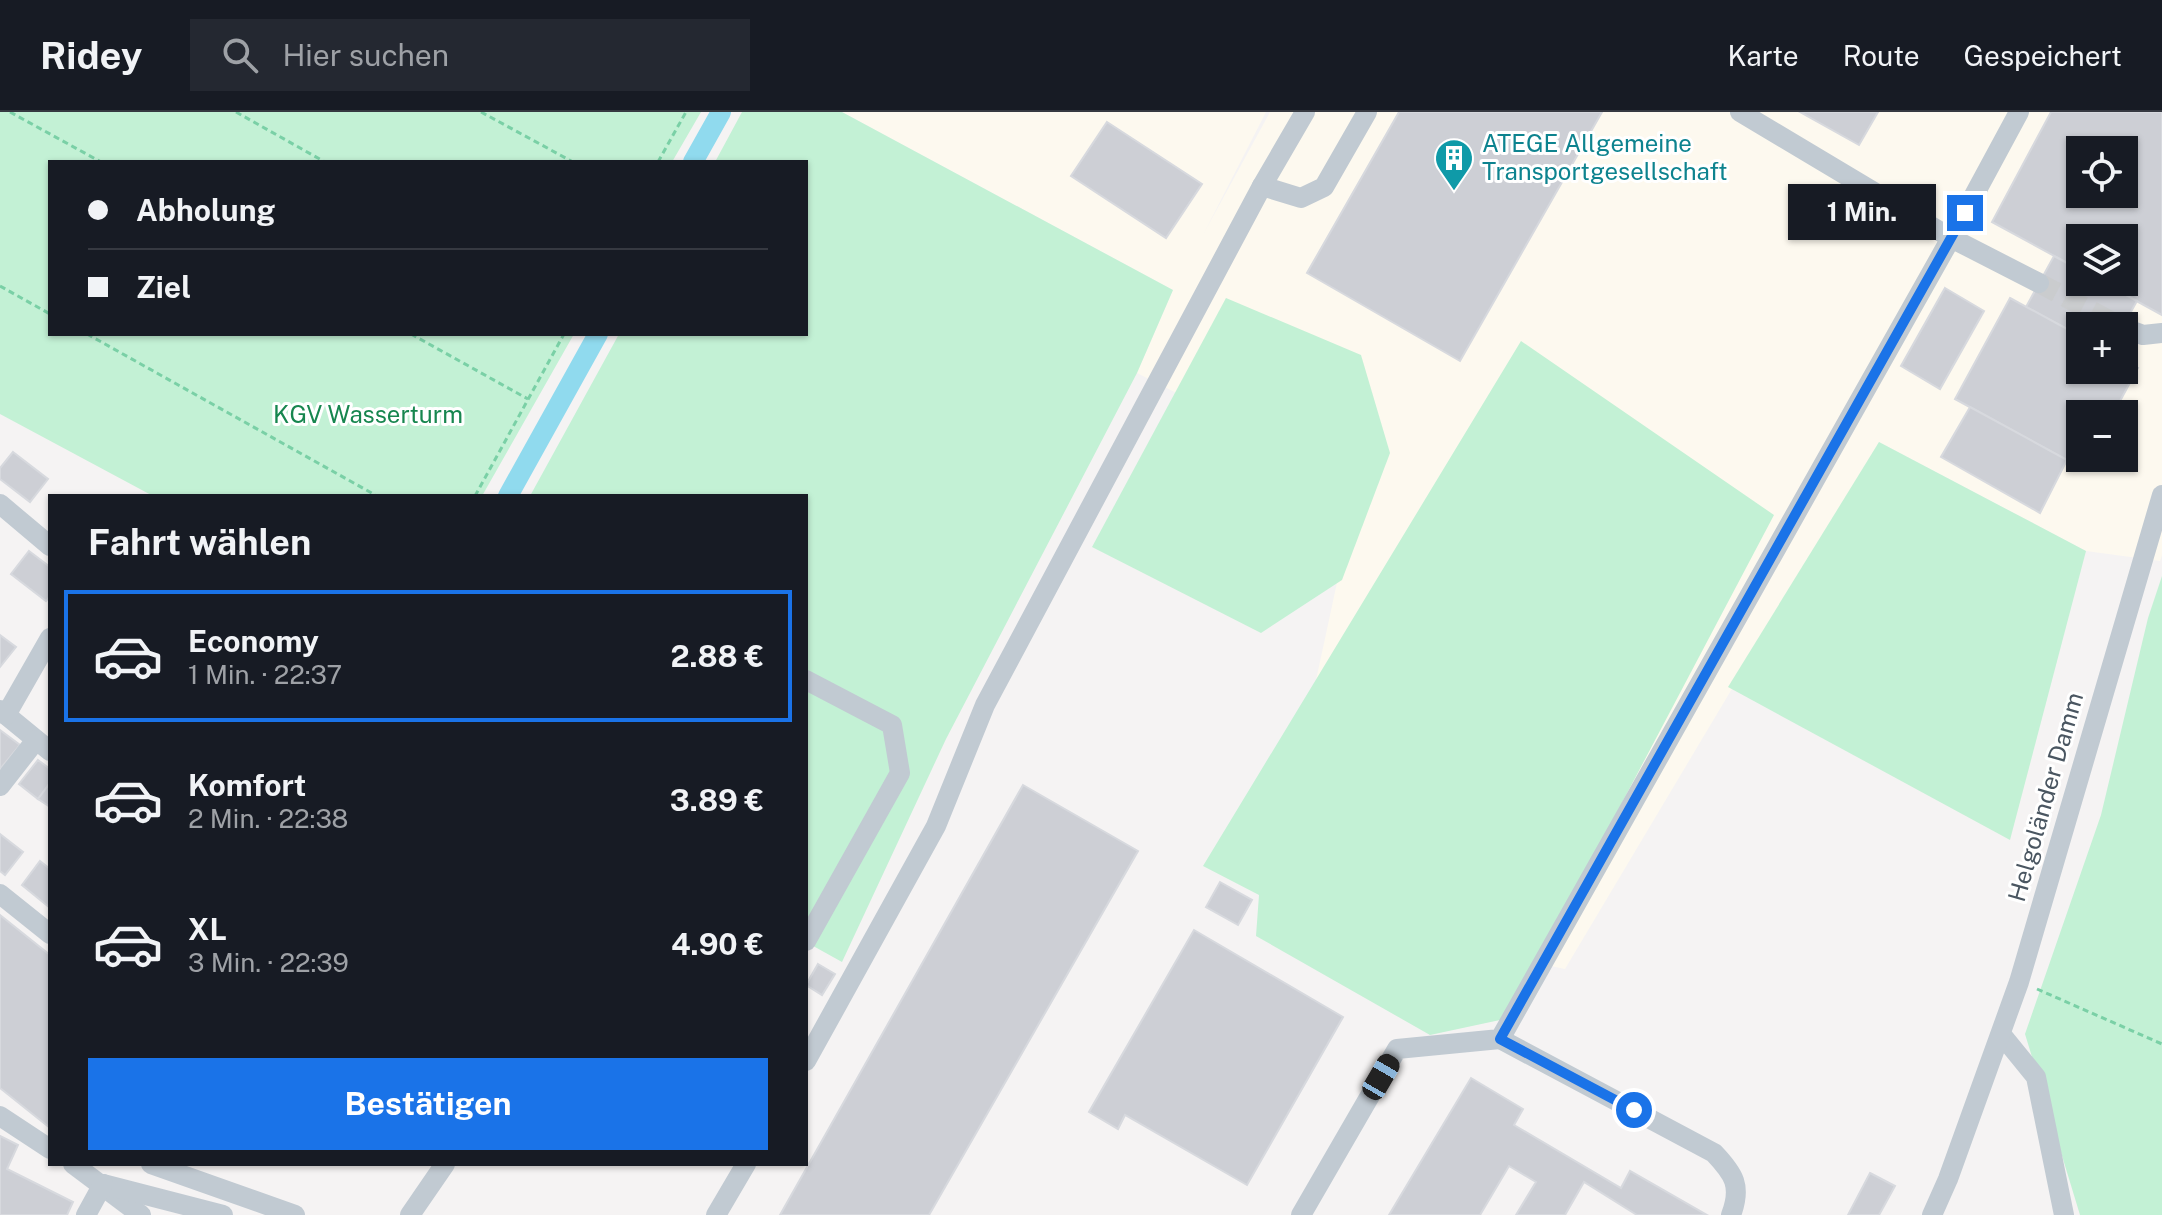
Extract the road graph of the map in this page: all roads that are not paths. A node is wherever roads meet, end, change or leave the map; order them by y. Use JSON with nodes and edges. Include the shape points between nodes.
{"nodes":[{"id":1,"x":1305,"y":112,"type":"edge"},
{"id":2,"x":1367,"y":112,"type":"edge"},
{"id":3,"x":1740,"y":112,"type":"edge"},
{"id":4,"x":2019,"y":112,"type":"edge"},
{"id":5,"x":1262,"y":186,"type":"junction"},
{"id":6,"x":1951,"y":238,"type":"junction"},
{"id":7,"x":2039,"y":283,"type":"tunnel mouth"},
{"id":8,"x":2138,"y":333,"type":"edge"},
{"id":9,"x":2162,"y":333,"type":"edge"},
{"id":10,"x":2162,"y":495,"type":"edge"},
{"id":11,"x":0,"y":504,"type":"edge"},
{"id":12,"x":48,"y":544,"type":"edge"},
{"id":13,"x":48,"y":641,"type":"edge"},
{"id":14,"x":808,"y":681,"type":"edge"},
{"id":15,"x":3,"y":713,"type":"edge"},
{"id":16,"x":43,"y":745,"type":"edge"},
{"id":17,"x":0,"y":786,"type":"edge"},
{"id":18,"x":0,"y":894,"type":"edge"},
{"id":19,"x":48,"y":932,"type":"edge"},
{"id":20,"x":808,"y":937,"type":"edge"},
{"id":21,"x":2001,"y":1034,"type":"junction"},
{"id":22,"x":1500,"y":1039,"type":"junction"},
{"id":23,"x":808,"y":1057,"type":"edge"},
{"id":24,"x":0,"y":1116,"type":"edge"},
{"id":25,"x":48,"y":1148,"type":"edge"},
{"id":26,"x":76,"y":1166,"type":"edge"},
{"id":27,"x":157,"y":1166,"type":"edge"},
{"id":28,"x":444,"y":1166,"type":"edge"},
{"id":29,"x":745,"y":1166,"type":"edge"},
{"id":30,"x":103,"y":1184,"type":"junction"},
{"id":31,"x":86,"y":1215,"type":"edge"},
{"id":32,"x":141,"y":1215,"type":"edge"},
{"id":33,"x":223,"y":1215,"type":"edge"},
{"id":34,"x":295,"y":1215,"type":"edge"},
{"id":35,"x":410,"y":1215,"type":"edge"},
{"id":36,"x":716,"y":1215,"type":"edge"},
{"id":37,"x":1301,"y":1215,"type":"edge"},
{"id":38,"x":1731,"y":1215,"type":"edge"},
{"id":39,"x":1932,"y":1215,"type":"edge"},
{"id":40,"x":2064,"y":1215,"type":"edge"}],
"edges":[{"from":1,"to":5,"type":"street"},
{"from":2,"to":5,"type":"street","via":[[1324,187],[1301,198]]},
{"from":3,"to":6,"type":"street"},
{"from":4,"to":6,"type":"street"},
{"from":5,"to":23,"type":"street","via":[[985,705],[936,826]]},
{"from":6,"to":7,"type":"street"},
{"from":6,"to":22,"type":"street"},
{"from":8,"to":9,"type":"street"},
{"from":10,"to":21,"type":"street","name":"Helgoländer Damm"},
{"from":11,"to":12,"type":"street"},
{"from":13,"to":15,"type":"street"},
{"from":14,"to":20,"type":"street","via":[[892,725],[900,773]]},
{"from":15,"to":16,"type":"street"},
{"from":16,"to":17,"type":"street"},
{"from":18,"to":19,"type":"street"},
{"from":21,"to":39,"type":"street","name":"Helgoländer Damm"},
{"from":21,"to":40,"type":"street","via":[[2036,1077]]},
{"from":22,"to":37,"type":"street","via":[[1397,1049]]},
{"from":22,"to":38,"type":"street","via":[[1714,1153],[1734,1175]]},
{"from":24,"to":25,"type":"street"},
{"from":26,"to":30,"type":"street"},
{"from":27,"to":34,"type":"street"},
{"from":28,"to":35,"type":"street"},
{"from":29,"to":36,"type":"street"},
{"from":30,"to":31,"type":"street"},
{"from":30,"to":32,"type":"street"},
{"from":30,"to":33,"type":"street"}]}
